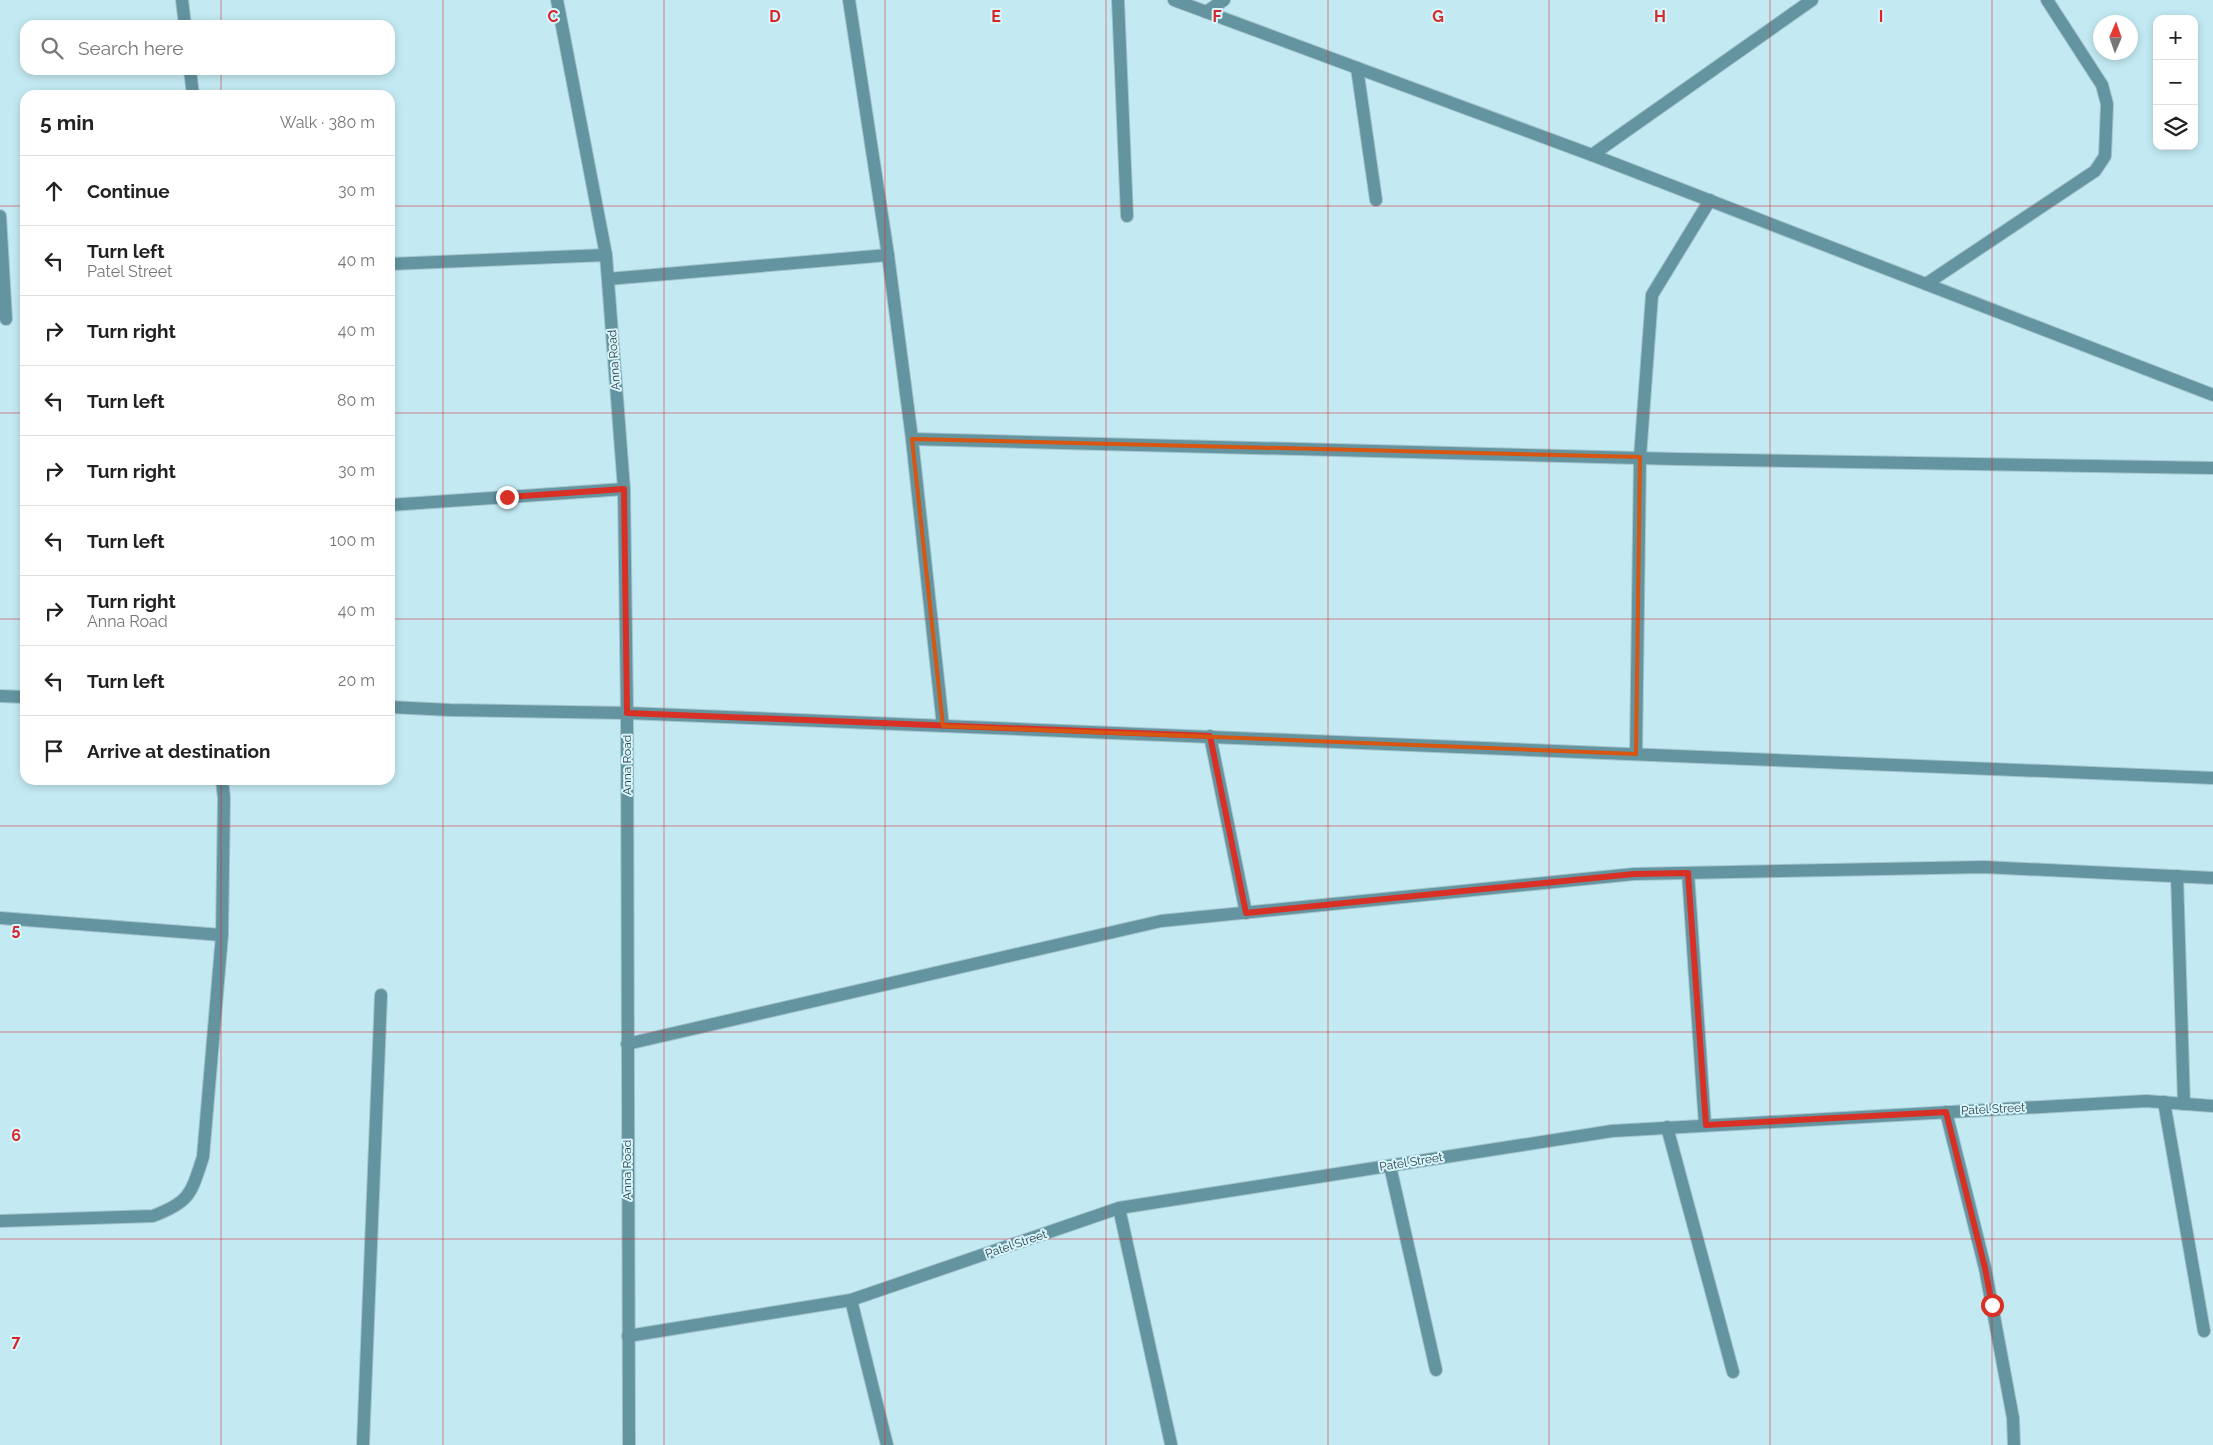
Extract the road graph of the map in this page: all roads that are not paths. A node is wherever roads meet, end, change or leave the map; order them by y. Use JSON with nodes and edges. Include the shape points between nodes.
{"nodes":[{"id":1,"x":182,"y":0,"type":"edge"},
{"id":2,"x":557,"y":0,"type":"edge"},
{"id":3,"x":849,"y":0,"type":"edge"},
{"id":4,"x":1118,"y":0,"type":"edge"},
{"id":5,"x":1174,"y":0,"type":"edge"},
{"id":6,"x":1224,"y":0,"type":"edge"},
{"id":7,"x":1812,"y":0,"type":"edge"},
{"id":8,"x":2047,"y":0,"type":"edge"},
{"id":9,"x":1206,"y":12,"type":"junction"},
{"id":10,"x":184,"y":20,"type":"edge"},
{"id":11,"x":1357,"y":68,"type":"junction"},
{"id":12,"x":191,"y":75,"type":"edge"},
{"id":13,"x":192,"y":90,"type":"edge"},
{"id":14,"x":1592,"y":155,"type":"junction"},
{"id":15,"x":1376,"y":200,"type":"dead end"},
{"id":16,"x":1710,"y":200,"type":"junction"},
{"id":17,"x":0,"y":216,"type":"edge"},
{"id":18,"x":1127,"y":216,"type":"dead end"},
{"id":19,"x":606,"y":255,"type":"junction"},
{"id":20,"x":888,"y":255,"type":"junction"},
{"id":21,"x":395,"y":264,"type":"edge"},
{"id":22,"x":608,"y":278,"type":"junction"},
{"id":23,"x":1926,"y":284,"type":"junction"},
{"id":24,"x":6,"y":318,"type":"dead end"},
{"id":25,"x":2213,"y":395,"type":"edge"},
{"id":26,"x":912,"y":439,"type":"junction"},
{"id":27,"x":1640,"y":457,"type":"junction"},
{"id":28,"x":2213,"y":468,"type":"edge"},
{"id":29,"x":624,"y":489,"type":"junction"},
{"id":30,"x":395,"y":505,"type":"edge"},
{"id":31,"x":0,"y":696,"type":"edge"},
{"id":32,"x":20,"y":696,"type":"edge"},
{"id":33,"x":395,"y":707,"type":"edge"},
{"id":34,"x":627,"y":713,"type":"junction"},
{"id":35,"x":943,"y":726,"type":"junction"},
{"id":36,"x":1210,"y":736,"type":"junction"},
{"id":37,"x":1636,"y":754,"type":"junction"},
{"id":38,"x":2213,"y":778,"type":"edge"},
{"id":39,"x":223,"y":785,"type":"edge"},
{"id":40,"x":1688,"y":873,"type":"junction"},
{"id":41,"x":2177,"y":876,"type":"junction"},
{"id":42,"x":2213,"y":878,"type":"edge"},
{"id":43,"x":1246,"y":913,"type":"junction"},
{"id":44,"x":0,"y":918,"type":"edge"},
{"id":45,"x":222,"y":935,"type":"junction"},
{"id":46,"x":381,"y":995,"type":"dead end"},
{"id":47,"x":627,"y":1044,"type":"junction"},
{"id":48,"x":2164,"y":1102,"type":"junction"},
{"id":49,"x":2184,"y":1104,"type":"junction"},
{"id":50,"x":2213,"y":1106,"type":"edge"},
{"id":51,"x":1946,"y":1112,"type":"junction"},
{"id":52,"x":1706,"y":1125,"type":"junction"},
{"id":53,"x":1667,"y":1127,"type":"junction"},
{"id":54,"x":1390,"y":1166,"type":"junction"},
{"id":55,"x":1119,"y":1208,"type":"junction"},
{"id":56,"x":0,"y":1221,"type":"edge"},
{"id":57,"x":851,"y":1300,"type":"junction"},
{"id":58,"x":2204,"y":1331,"type":"dead end"},
{"id":59,"x":628,"y":1336,"type":"junction"},
{"id":60,"x":1436,"y":1370,"type":"dead end"},
{"id":61,"x":1733,"y":1372,"type":"dead end"},
{"id":62,"x":1171,"y":1444,"type":"dead end"},
{"id":63,"x":363,"y":1445,"type":"edge"},
{"id":64,"x":629,"y":1445,"type":"edge"},
{"id":65,"x":887,"y":1445,"type":"edge"},
{"id":66,"x":2014,"y":1445,"type":"edge"}],
"edges":[{"from":1,"to":10,"type":"street"},
{"from":2,"to":19,"type":"street","name":"Anna Road"},
{"from":3,"to":20,"type":"street"},
{"from":4,"to":18,"type":"street"},
{"from":5,"to":9,"type":"street"},
{"from":6,"to":9,"type":"street"},
{"from":7,"to":14,"type":"street"},
{"from":8,"to":23,"type":"street","via":[[2102,86],[2107,104],[2105,156],[2095,172]]},
{"from":9,"to":11,"type":"street"},
{"from":11,"to":14,"type":"street"},
{"from":11,"to":15,"type":"street"},
{"from":12,"to":13,"type":"street"},
{"from":14,"to":16,"type":"street"},
{"from":16,"to":23,"type":"street"},
{"from":16,"to":27,"type":"street","via":[[1652,295]]},
{"from":17,"to":24,"type":"street"},
{"from":19,"to":21,"type":"street"},
{"from":19,"to":22,"type":"street","name":"Anna Road"},
{"from":20,"to":22,"type":"street"},
{"from":20,"to":26,"type":"street"},
{"from":22,"to":29,"type":"street","name":"Anna Road"},
{"from":23,"to":25,"type":"street"},
{"from":26,"to":27,"type":"street"},
{"from":26,"to":35,"type":"street"},
{"from":27,"to":28,"type":"street"},
{"from":27,"to":37,"type":"street"},
{"from":29,"to":30,"type":"street"},
{"from":29,"to":34,"type":"street","name":"Anna Road"},
{"from":31,"to":32,"type":"street"},
{"from":33,"to":34,"type":"street"},
{"from":34,"to":35,"type":"street"},
{"from":34,"to":47,"type":"street","name":"Anna Road"},
{"from":35,"to":36,"type":"street"},
{"from":36,"to":37,"type":"street"},
{"from":36,"to":43,"type":"street"},
{"from":37,"to":38,"type":"street"},
{"from":39,"to":45,"type":"street"},
{"from":40,"to":41,"type":"street","via":[[1984,866]]},
{"from":40,"to":43,"type":"street","via":[[1634,874]]},
{"from":40,"to":52,"type":"street"},
{"from":41,"to":42,"type":"street"},
{"from":41,"to":49,"type":"street"},
{"from":43,"to":47,"type":"street","via":[[1160,922]]},
{"from":44,"to":45,"type":"street"},
{"from":45,"to":56,"type":"street","via":[[203,1157],[193,1190],[175,1208],[153,1216]]},
{"from":46,"to":63,"type":"street"},
{"from":47,"to":59,"type":"street","name":"Anna Road"},
{"from":48,"to":49,"type":"street","name":"Patel Street"},
{"from":48,"to":51,"type":"street","name":"Patel Street"},
{"from":48,"to":58,"type":"street"},
{"from":49,"to":50,"type":"street","name":"Patel Street"},
{"from":51,"to":52,"type":"street","name":"Patel Street"},
{"from":51,"to":66,"type":"street","via":[[1985,1268],[2013,1418]]},
{"from":52,"to":53,"type":"street","name":"Patel Street"},
{"from":53,"to":54,"type":"street","name":"Patel Street","via":[[1612,1131]]},
{"from":53,"to":61,"type":"street"},
{"from":54,"to":55,"type":"street","name":"Patel Street"},
{"from":54,"to":60,"type":"street"},
{"from":55,"to":57,"type":"street","name":"Patel Street"},
{"from":55,"to":62,"type":"street"},
{"from":57,"to":59,"type":"street","name":"Patel Street"},
{"from":57,"to":65,"type":"street"},
{"from":59,"to":64,"type":"street","name":"Anna Road"}]}
